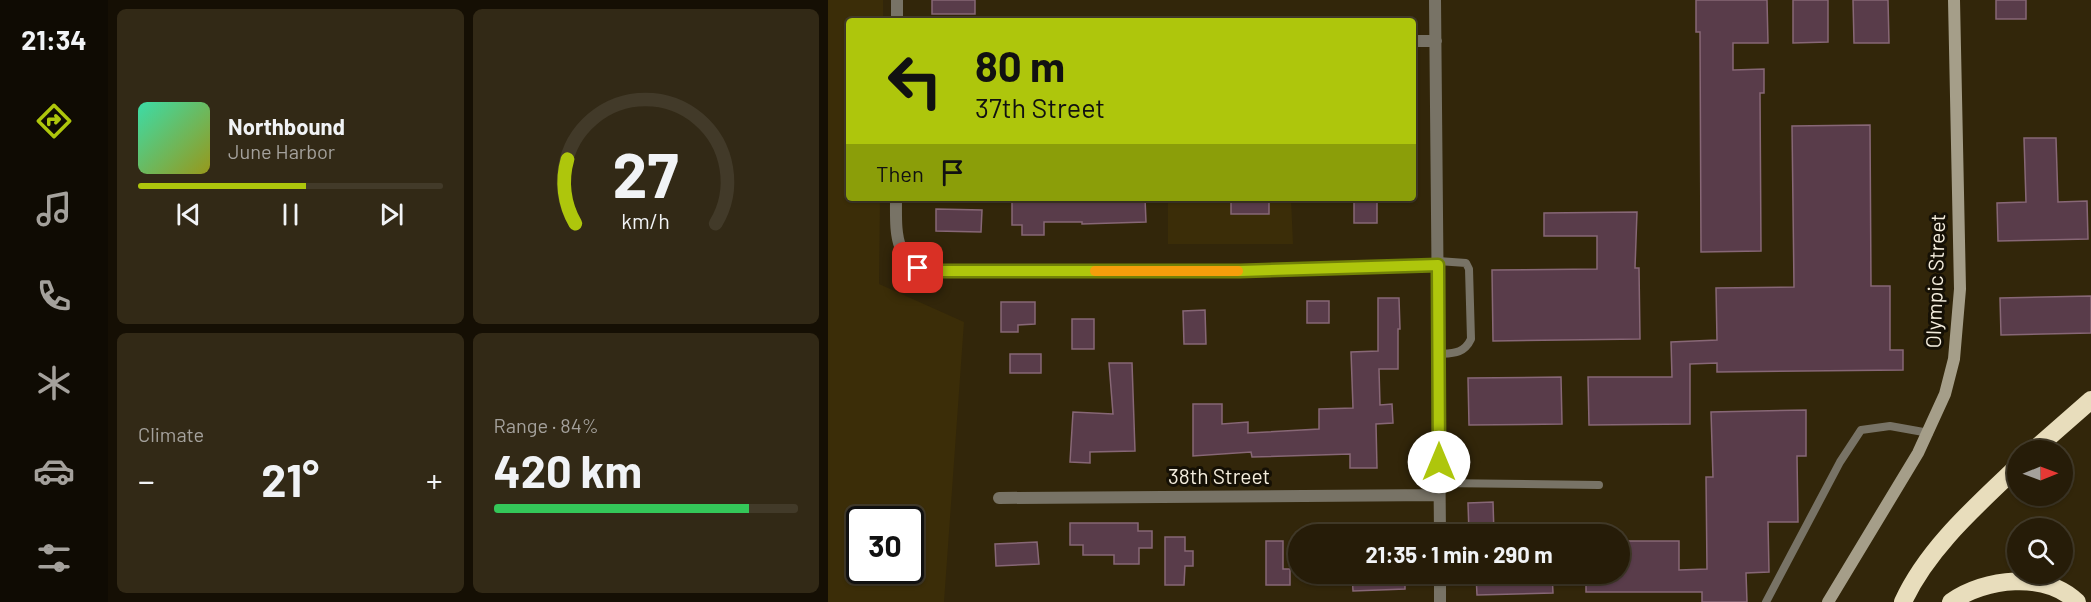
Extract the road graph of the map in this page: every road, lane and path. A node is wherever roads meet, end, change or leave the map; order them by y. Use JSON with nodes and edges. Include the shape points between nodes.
{"nodes":[{"id":1,"x":897,"y":0,"type":"edge"},
{"id":2,"x":1435,"y":0,"type":"edge"},
{"id":3,"x":1954,"y":0,"type":"edge"},
{"id":4,"x":897,"y":18,"type":"edge"},
{"id":5,"x":1436,"y":40,"type":"junction"},
{"id":6,"x":1416,"y":41,"type":"edge"},
{"id":7,"x":896,"y":201,"type":"edge"},
{"id":8,"x":1438,"y":263,"type":"junction"},
{"id":9,"x":1438,"y":354,"type":"junction"},
{"id":10,"x":2091,"y":400,"type":"edge"},
{"id":11,"x":1929,"y":433,"type":"junction"},
{"id":12,"x":2045,"y":440,"type":"edge"},
{"id":13,"x":2007,"y":477,"type":"edge"},
{"id":14,"x":1599,"y":485,"type":"dead end"},
{"id":15,"x":1439,"y":489,"type":"junction"},
{"id":16,"x":999,"y":498,"type":"dead end"},
{"id":17,"x":1440,"y":524,"type":"edge"},
{"id":18,"x":1440,"y":584,"type":"edge"},
{"id":19,"x":1440,"y":602,"type":"edge"},
{"id":20,"x":1766,"y":602,"type":"edge"},
{"id":21,"x":1828,"y":602,"type":"edge"},
{"id":22,"x":1903,"y":602,"type":"edge"},
{"id":23,"x":1951,"y":602,"type":"edge"},
{"id":24,"x":2077,"y":602,"type":"edge"}],
"edges":[{"from":1,"to":4,"type":"street"},
{"from":2,"to":5,"type":"street"},
{"from":3,"to":11,"type":"main road","name":"Olympic Street","via":[[1958,324],[1945,394]]},
{"from":5,"to":6,"type":"street"},
{"from":5,"to":8,"type":"street"},
{"from":7,"to":8,"type":"street","via":[[896,232],[905,257],[918,268],[934,271],[1240,271]]},
{"from":8,"to":9,"type":"street"},
{"from":8,"to":9,"type":"lane","via":[[1466,263],[1469,269],[1472,339],[1467,348],[1458,352]]},
{"from":9,"to":15,"type":"street"},
{"from":10,"to":12,"type":"highway"},
{"from":11,"to":20,"type":"lane","via":[[1890,426],[1861,430]]},
{"from":11,"to":21,"type":"main road","name":"Olympic Street"},
{"from":13,"to":22,"type":"highway","via":[[1962,521],[1913,579]]},
{"from":14,"to":15,"type":"lane"},
{"from":15,"to":16,"type":"street","name":"38th Street"},
{"from":15,"to":17,"type":"street"},
{"from":18,"to":19,"type":"street"},
{"from":23,"to":24,"type":"highway","via":[[1960,595],[2006,581],[2041,583],[2068,593]]}]}
